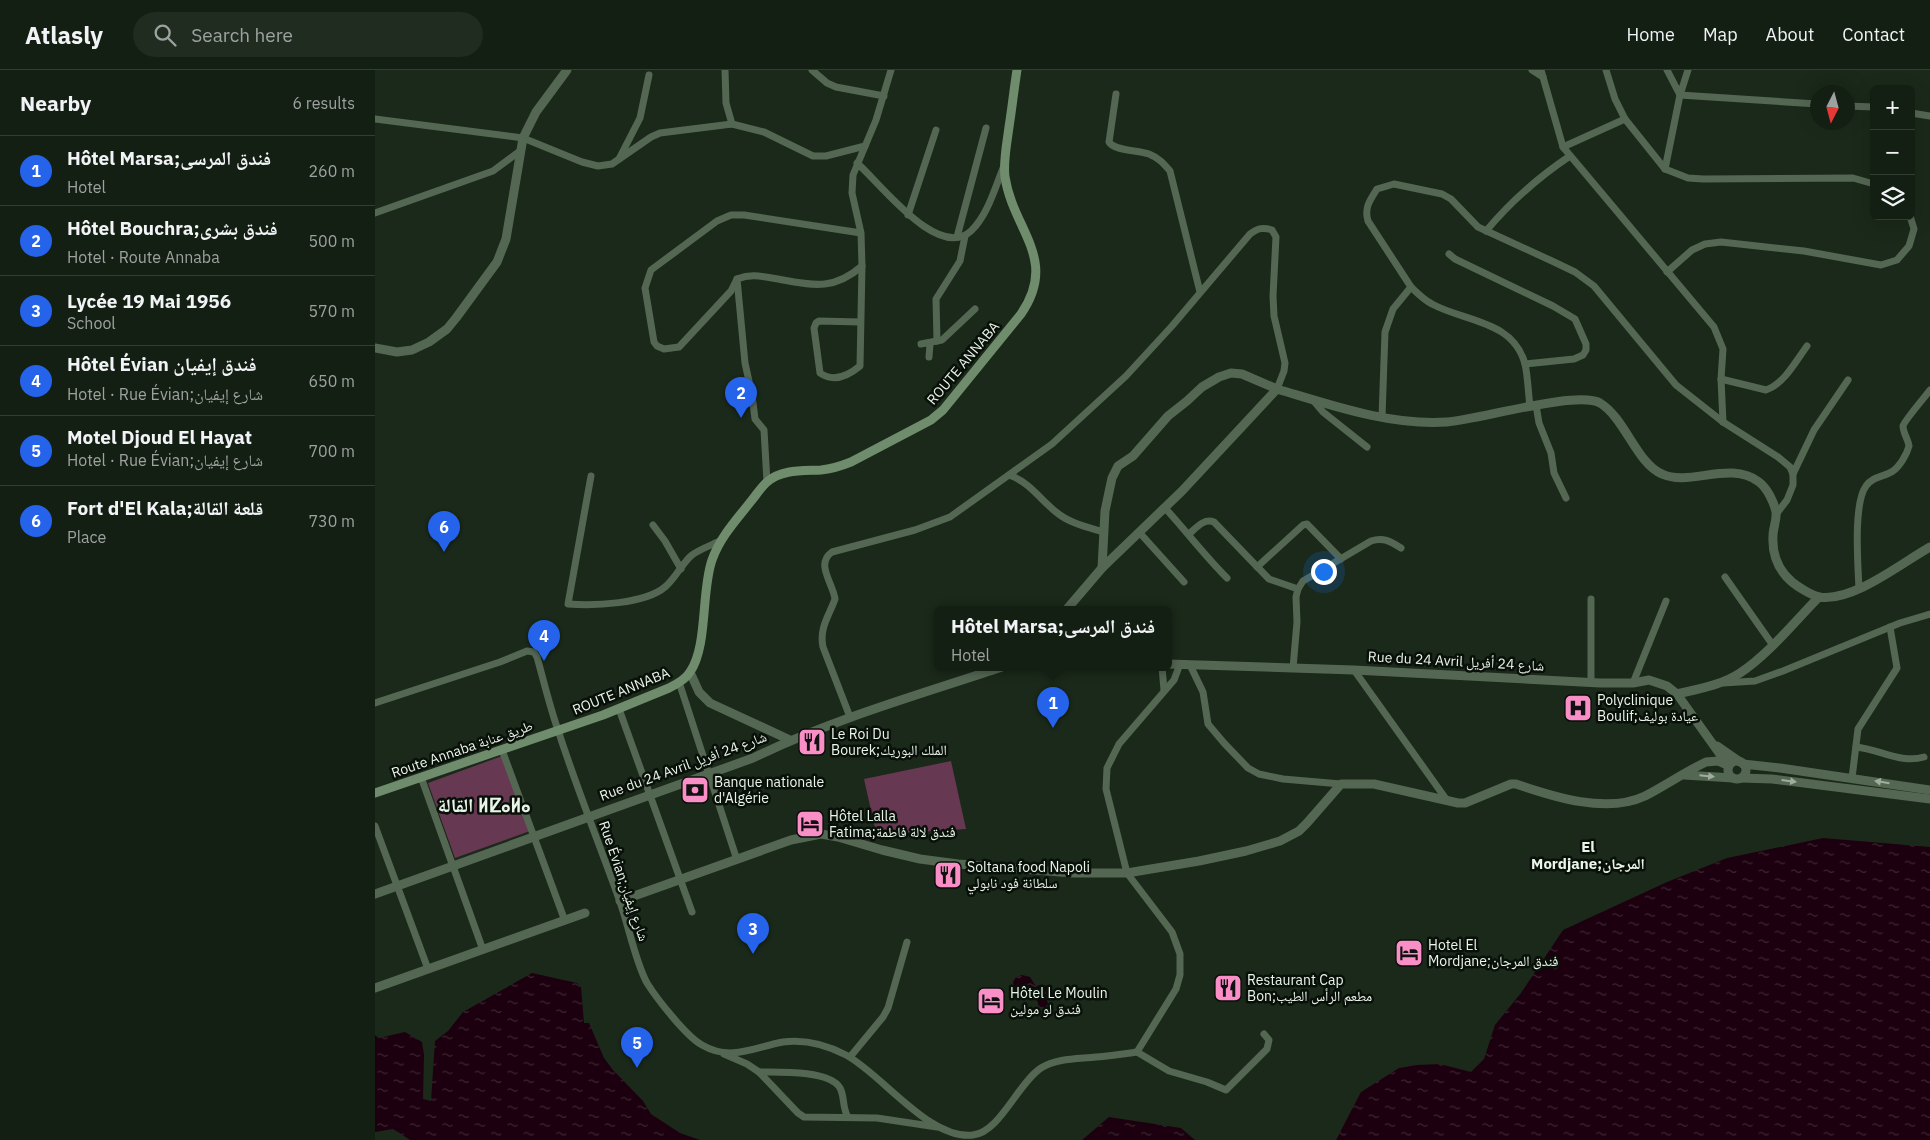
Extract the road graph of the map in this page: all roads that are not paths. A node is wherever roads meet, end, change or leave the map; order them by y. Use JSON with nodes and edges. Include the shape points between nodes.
{"nodes":[{"id":1,"x":567,"y":70,"type":"edge"},
{"id":2,"x":725,"y":70,"type":"edge"},
{"id":3,"x":812,"y":70,"type":"edge"},
{"id":4,"x":891,"y":70,"type":"edge"},
{"id":5,"x":1017,"y":70,"type":"edge"},
{"id":6,"x":1532,"y":70,"type":"edge"},
{"id":7,"x":1606,"y":70,"type":"edge"},
{"id":8,"x":1667,"y":70,"type":"edge"},
{"id":9,"x":1687,"y":70,"type":"edge"},
{"id":10,"x":1542,"y":74,"type":"edge"},
{"id":11,"x":649,"y":75,"type":"dead end"},
{"id":12,"x":1116,"y":94,"type":"dead end"},
{"id":13,"x":1680,"y":95,"type":"junction"},
{"id":14,"x":884,"y":96,"type":"junction"},
{"id":15,"x":1810,"y":104,"type":"edge"},
{"id":16,"x":1855,"y":106,"type":"edge"},
{"id":17,"x":1870,"y":107,"type":"edge"},
{"id":18,"x":1915,"y":114,"type":"edge"},
{"id":19,"x":1930,"y":116,"type":"edge"},
{"id":20,"x":375,"y":118,"type":"edge"},
{"id":21,"x":1625,"y":119,"type":"junction"},
{"id":22,"x":732,"y":124,"type":"junction"},
{"id":23,"x":986,"y":128,"type":"dead end"},
{"id":24,"x":936,"y":130,"type":"dead end"},
{"id":25,"x":523,"y":138,"type":"junction"},
{"id":26,"x":865,"y":146,"type":"junction"},
{"id":27,"x":1563,"y":147,"type":"junction"},
{"id":28,"x":520,"y":151,"type":"junction"},
{"id":29,"x":1570,"y":156,"type":"junction"},
{"id":30,"x":619,"y":160,"type":"junction"},
{"id":31,"x":1005,"y":161,"type":"junction"},
{"id":32,"x":857,"y":164,"type":"junction"},
{"id":33,"x":1665,"y":169,"type":"junction"},
{"id":34,"x":1870,"y":183,"type":"edge"},
{"id":35,"x":375,"y":213,"type":"edge"},
{"id":36,"x":909,"y":215,"type":"junction"},
{"id":37,"x":1911,"y":220,"type":"edge"},
{"id":38,"x":1486,"y":231,"type":"junction"},
{"id":39,"x":861,"y":233,"type":"junction"},
{"id":40,"x":965,"y":236,"type":"junction"},
{"id":41,"x":957,"y":238,"type":"junction"},
{"id":42,"x":1449,"y":254,"type":"dead end"},
{"id":43,"x":862,"y":266,"type":"junction"},
{"id":44,"x":1667,"y":272,"type":"junction"},
{"id":45,"x":737,"y":279,"type":"junction"},
{"id":46,"x":1411,"y":287,"type":"junction"},
{"id":47,"x":1200,"y":292,"type":"junction"},
{"id":48,"x":975,"y":310,"type":"dead end"},
{"id":49,"x":860,"y":322,"type":"junction"},
{"id":50,"x":933,"y":342,"type":"junction"},
{"id":51,"x":921,"y":344,"type":"dead end"},
{"id":52,"x":1807,"y":346,"type":"dead end"},
{"id":53,"x":375,"y":348,"type":"edge"},
{"id":54,"x":929,"y":358,"type":"dead end"},
{"id":55,"x":1525,"y":364,"type":"junction"},
{"id":56,"x":1721,"y":379,"type":"junction"},
{"id":57,"x":1849,"y":380,"type":"dead end"},
{"id":58,"x":1277,"y":388,"type":"junction"},
{"id":59,"x":1930,"y":390,"type":"edge"},
{"id":60,"x":1312,"y":399,"type":"junction"},
{"id":61,"x":1533,"y":406,"type":"junction"},
{"id":62,"x":1382,"y":417,"type":"junction"},
{"id":63,"x":1723,"y":422,"type":"junction"},
{"id":64,"x":1367,"y":447,"type":"dead end"},
{"id":65,"x":1793,"y":474,"type":"junction"},
{"id":66,"x":1009,"y":475,"type":"junction"},
{"id":67,"x":591,"y":476,"type":"dead end"},
{"id":68,"x":767,"y":482,"type":"junction"},
{"id":69,"x":1566,"y":498,"type":"dead end"},
{"id":70,"x":1165,"y":508,"type":"junction"},
{"id":71,"x":1777,"y":513,"type":"junction"},
{"id":72,"x":653,"y":524,"type":"dead end"},
{"id":73,"x":1103,"y":532,"type":"junction"},
{"id":74,"x":1139,"y":532,"type":"junction"},
{"id":75,"x":1189,"y":534,"type":"junction"},
{"id":76,"x":720,"y":541,"type":"junction"},
{"id":77,"x":1930,"y":547,"type":"edge"},
{"id":78,"x":1401,"y":548,"type":"dead end"},
{"id":79,"x":1341,"y":559,"type":"junction"},
{"id":80,"x":1257,"y":567,"type":"junction"},
{"id":81,"x":681,"y":568,"type":"junction"},
{"id":82,"x":1102,"y":568,"type":"junction"},
{"id":83,"x":1725,"y":577,"type":"dead end"},
{"id":84,"x":1227,"y":578,"type":"dead end"},
{"id":85,"x":1184,"y":582,"type":"dead end"},
{"id":86,"x":1298,"y":589,"type":"junction"},
{"id":87,"x":1859,"y":589,"type":"junction"},
{"id":88,"x":1819,"y":597,"type":"junction"},
{"id":89,"x":1591,"y":598,"type":"dead end"},
{"id":90,"x":1666,"y":601,"type":"dead end"},
{"id":91,"x":1070,"y":606,"type":"edge"},
{"id":92,"x":1930,"y":614,"type":"edge"},
{"id":93,"x":1890,"y":627,"type":"junction"},
{"id":94,"x":1773,"y":644,"type":"junction"},
{"id":95,"x":1172,"y":664,"type":"edge"},
{"id":96,"x":1180,"y":664,"type":"junction"},
{"id":97,"x":1190,"y":665,"type":"junction"},
{"id":98,"x":1293,"y":668,"type":"junction"},
{"id":99,"x":1354,"y":670,"type":"junction"},
{"id":100,"x":990,"y":671,"type":"edge"},
{"id":101,"x":1162,"y":671,"type":"edge"},
{"id":102,"x":690,"y":672,"type":"junction"},
{"id":103,"x":679,"y":682,"type":"junction"},
{"id":104,"x":1591,"y":682,"type":"junction"},
{"id":105,"x":1633,"y":683,"type":"junction"},
{"id":106,"x":1717,"y":684,"type":"junction"},
{"id":107,"x":1164,"y":690,"type":"junction"},
{"id":108,"x":1677,"y":694,"type":"junction"},
{"id":109,"x":375,"y":703,"type":"edge"},
{"id":110,"x":619,"y":709,"type":"junction"},
{"id":111,"x":850,"y":717,"type":"junction"},
{"id":112,"x":558,"y":731,"type":"junction"},
{"id":113,"x":790,"y":740,"type":"junction"},
{"id":114,"x":1713,"y":743,"type":"junction"},
{"id":115,"x":1856,"y":747,"type":"junction"},
{"id":116,"x":503,"y":750,"type":"junction"},
{"id":117,"x":1924,"y":757,"type":"dead end"},
{"id":118,"x":1742,"y":763,"type":"junction"},
{"id":119,"x":1729,"y":766,"type":"junction"},
{"id":120,"x":710,"y":772,"type":"junction"},
{"id":121,"x":1682,"y":774,"type":"junction"},
{"id":122,"x":421,"y":777,"type":"junction"},
{"id":123,"x":1737,"y":778,"type":"junction"},
{"id":124,"x":1852,"y":778,"type":"junction"},
{"id":125,"x":1341,"y":784,"type":"junction"},
{"id":126,"x":1930,"y":790,"type":"edge"},
{"id":127,"x":375,"y":794,"type":"edge"},
{"id":128,"x":649,"y":794,"type":"junction"},
{"id":129,"x":1446,"y":799,"type":"junction"},
{"id":130,"x":1930,"y":799,"type":"edge"},
{"id":131,"x":588,"y":816,"type":"junction"},
{"id":132,"x":375,"y":826,"type":"edge"},
{"id":133,"x":534,"y":836,"type":"junction"},
{"id":134,"x":737,"y":860,"type":"junction"},
{"id":135,"x":452,"y":866,"type":"junction"},
{"id":136,"x":1127,"y":872,"type":"junction"},
{"id":137,"x":680,"y":880,"type":"junction"},
{"id":138,"x":397,"y":886,"type":"junction"},
{"id":139,"x":375,"y":894,"type":"edge"},
{"id":140,"x":620,"y":901,"type":"junction"},
{"id":141,"x":691,"y":912,"type":"dead end"},
{"id":142,"x":585,"y":914,"type":"dead end"},
{"id":143,"x":565,"y":920,"type":"junction"},
{"id":144,"x":907,"y":942,"type":"dead end"},
{"id":145,"x":483,"y":950,"type":"junction"},
{"id":146,"x":428,"y":969,"type":"junction"},
{"id":147,"x":375,"y":988,"type":"edge"},
{"id":148,"x":1264,"y":1034,"type":"dead end"},
{"id":149,"x":717,"y":1052,"type":"junction"},
{"id":150,"x":1137,"y":1052,"type":"junction"},
{"id":151,"x":850,"y":1057,"type":"junction"},
{"id":152,"x":759,"y":1072,"type":"junction"},
{"id":153,"x":848,"y":1117,"type":"junction"},
{"id":154,"x":937,"y":1127,"type":"junction"}],
"edges":[{"from":1,"to":25,"type":"street","via":[[536,112]]},
{"from":2,"to":22,"type":"street","via":[[726,103]]},
{"from":3,"to":14,"type":"street","via":[[836,87]]},
{"from":4,"to":14,"type":"street"},
{"from":5,"to":31,"type":"main road","name":"ROUTE ANNABA"},
{"from":6,"to":10,"type":"street"},
{"from":7,"to":21,"type":"street"},
{"from":8,"to":13,"type":"street"},
{"from":9,"to":13,"type":"street"},
{"from":10,"to":27,"type":"street"},
{"from":11,"to":30,"type":"street","via":[[640,118]]},
{"from":12,"to":47,"type":"street","via":[[1109,142],[1115,148],[1149,154],[1161,160],[1171,171]]},
{"from":13,"to":15,"type":"street"},
{"from":13,"to":33,"type":"street"},
{"from":14,"to":26,"type":"street"},
{"from":16,"to":17,"type":"street"},
{"from":18,"to":19,"type":"street"},
{"from":20,"to":25,"type":"street"},
{"from":21,"to":27,"type":"street"},
{"from":21,"to":33,"type":"street"},
{"from":22,"to":26,"type":"street","via":[[764,132],[813,156]]},
{"from":22,"to":30,"type":"street","via":[[660,133]]},
{"from":23,"to":41,"type":"street"},
{"from":24,"to":36,"type":"street"},
{"from":25,"to":28,"type":"street"},
{"from":25,"to":30,"type":"street","via":[[598,166]]},
{"from":26,"to":32,"type":"street"},
{"from":27,"to":29,"type":"street"},
{"from":28,"to":35,"type":"street","via":[[493,171]]},
{"from":28,"to":53,"type":"street","via":[[502,251],[456,318],[447,329],[412,350],[397,352]]},
{"from":29,"to":38,"type":"street","via":[[1540,176],[1506,207]]},
{"from":29,"to":44,"type":"street"},
{"from":31,"to":40,"type":"street","via":[[985,212]]},
{"from":31,"to":68,"type":"main road","name":"ROUTE ANNABA","via":[[1009,194],[1031,243],[1035,261],[1034,289],[1021,314],[956,396],[931,420],[844,465],[789,472]]},
{"from":32,"to":36,"type":"street"},
{"from":32,"to":39,"type":"street","via":[[852,183]]},
{"from":33,"to":34,"type":"street","via":[[1688,178],[1853,178]]},
{"from":36,"to":41,"type":"street","via":[[941,237]]},
{"from":37,"to":44,"type":"street","via":[[1914,229],[1909,246],[1897,260],[1881,265],[1804,250],[1721,242],[1691,250]]},
{"from":38,"to":46,"type":"street","via":[[1442,194],[1394,184],[1377,189],[1366,206],[1365,214]]},
{"from":38,"to":63,"type":"street","via":[[1575,272],[1594,286],[1676,385]]},
{"from":39,"to":43,"type":"street"},
{"from":39,"to":45,"type":"street","via":[[744,215],[717,221],[657,264],[647,277],[645,288],[657,346],[665,349],[679,347],[731,291]]},
{"from":40,"to":41,"type":"street"},
{"from":40,"to":50,"type":"street","via":[[960,261],[937,299]]},
{"from":42,"to":55,"type":"street","via":[[1575,320],[1586,344],[1583,355]]},
{"from":43,"to":45,"type":"street","via":[[850,276],[829,284],[815,285],[757,275]]},
{"from":43,"to":49,"type":"street"},
{"from":44,"to":56,"type":"street","via":[[1720,338],[1723,349]]},
{"from":45,"to":68,"type":"street","via":[[745,363],[755,419],[764,430]]},
{"from":46,"to":55,"type":"street","via":[[1431,304],[1500,329],[1511,338]]},
{"from":46,"to":62,"type":"street","via":[[1393,309],[1385,332]]},
{"from":47,"to":58,"type":"street","via":[[1250,234],[1257,228],[1272,230],[1276,236],[1274,316],[1285,363]]},
{"from":47,"to":66,"type":"street","via":[[1127,376],[1065,434]]},
{"from":48,"to":50,"type":"street","via":[[947,336]]},
{"from":49,"to":49,"type":"street","via":[[860,366],[839,378],[822,376],[815,337],[816,323]]},
{"from":50,"to":51,"type":"street"},
{"from":50,"to":54,"type":"street"},
{"from":52,"to":56,"type":"street","via":[[1785,376],[1766,390]]},
{"from":55,"to":61,"type":"street"},
{"from":56,"to":63,"type":"street"},
{"from":57,"to":65,"type":"street","via":[[1814,430]]},
{"from":58,"to":60,"type":"street"},
{"from":58,"to":70,"type":"street"},
{"from":58,"to":73,"type":"street","via":[[1237,373],[1219,377],[1201,387],[1168,416],[1133,456],[1118,466],[1108,496]]},
{"from":59,"to":87,"type":"street","via":[[1905,420],[1903,429],[1909,446],[1902,462],[1893,472],[1871,480],[1862,494],[1858,524]]},
{"from":60,"to":62,"type":"street"},
{"from":60,"to":64,"type":"street","via":[[1323,412]]},
{"from":61,"to":62,"type":"street","via":[[1447,422]]},
{"from":61,"to":69,"type":"street","via":[[1551,453],[1554,473]]},
{"from":61,"to":71,"type":"street","via":[[1584,400],[1598,402],[1611,412],[1648,463],[1661,474],[1677,478],[1721,473],[1745,476],[1759,482],[1769,493]]},
{"from":63,"to":65,"type":"street","via":[[1778,457]]},
{"from":65,"to":71,"type":"street","via":[[1787,500]]},
{"from":66,"to":73,"type":"street","via":[[1033,490],[1057,513]]},
{"from":66,"to":111,"type":"street","via":[[950,517],[826,555],[825,568],[835,599],[821,637]]},
{"from":67,"to":81,"type":"street","via":[[568,604],[642,600],[666,587]]},
{"from":68,"to":76,"type":"main road","name":"ROUTE ANNABA"},
{"from":70,"to":74,"type":"street"},
{"from":70,"to":75,"type":"street"},
{"from":71,"to":88,"type":"street","via":[[1773,535],[1781,572],[1794,584]]},
{"from":72,"to":81,"type":"street"},
{"from":73,"to":82,"type":"street"},
{"from":74,"to":82,"type":"street"},
{"from":74,"to":85,"type":"street"},
{"from":75,"to":80,"type":"street","via":[[1204,522],[1214,522]]},
{"from":75,"to":84,"type":"street"},
{"from":76,"to":81,"type":"street","via":[[692,555]]},
{"from":76,"to":102,"type":"main road","name":"ROUTE ANNABA","via":[[711,561],[699,644]]},
{"from":77,"to":87,"type":"street"},
{"from":78,"to":79,"type":"street","via":[[1379,538]]},
{"from":79,"to":80,"type":"street","via":[[1307,524]]},
{"from":79,"to":86,"type":"street","via":[[1303,581]]},
{"from":80,"to":86,"type":"street","via":[[1272,582]]},
{"from":82,"to":91,"type":"street"},
{"from":83,"to":94,"type":"street"},
{"from":86,"to":98,"type":"street"},
{"from":87,"to":88,"type":"street","via":[[1837,596]]},
{"from":88,"to":94,"type":"street"},
{"from":89,"to":104,"type":"street"},
{"from":90,"to":105,"type":"street"},
{"from":92,"to":93,"type":"street"},
{"from":93,"to":106,"type":"street","via":[[1755,681]]},
{"from":93,"to":115,"type":"street","via":[[1897,668],[1858,729]]},
{"from":94,"to":106,"type":"street","via":[[1739,674]]},
{"from":95,"to":96,"type":"street","name":"Rue du 24 Avril شارع 24 أفريل"},
{"from":96,"to":97,"type":"street","name":"Rue du 24 Avril شارع 24 أفريل"},
{"from":96,"to":107,"type":"street","via":[[1174,680]]},
{"from":97,"to":98,"type":"street","name":"Rue du 24 Avril شارع 24 أفريل"},
{"from":97,"to":125,"type":"street","via":[[1203,692],[1208,724],[1248,768],[1283,780]]},
{"from":98,"to":99,"type":"street","name":"Rue du 24 Avril شارع 24 أفريل"},
{"from":99,"to":104,"type":"street","name":"Rue du 24 Avril شارع 24 أفريل"},
{"from":99,"to":129,"type":"street"},
{"from":100,"to":111,"type":"street","name":"Rue du 24 Avril شارع 24 أفريل"},
{"from":101,"to":107,"type":"street"},
{"from":102,"to":103,"type":"main road","name":"ROUTE ANNABA"},
{"from":102,"to":113,"type":"street","via":[[699,692],[710,703]]},
{"from":103,"to":110,"type":"main road","name":"ROUTE ANNABA"},
{"from":103,"to":120,"type":"street"},
{"from":104,"to":105,"type":"street","name":"Rue du 24 Avril شارع 24 أفريل"},
{"from":105,"to":108,"type":"street","name":"Rue du 24 Avril شارع 24 أفريل","via":[[1649,680],[1667,686]]},
{"from":106,"to":108,"type":"street"},
{"from":107,"to":136,"type":"street","via":[[1119,744],[1107,768],[1106,789]]},
{"from":108,"to":114,"type":"street","name":"Rue du 24 Avril شارع 24 أفريل"},
{"from":109,"to":112,"type":"street","name":"Rue Évian;شارع إيفيان","via":[[527,651],[534,652]]},
{"from":110,"to":112,"type":"main road","name":"ROUTE ANNABA"},
{"from":110,"to":128,"type":"street"},
{"from":111,"to":113,"type":"street","name":"Rue du 24 Avril شارع 24 أفريل"},
{"from":112,"to":116,"type":"main road","name":"Route Annaba طريق عنابة"},
{"from":112,"to":131,"type":"street","name":"Rue Évian;شارع إيفيان"},
{"from":113,"to":120,"type":"street","name":"Rue du 24 Avril شارع 24 أفريل","via":[[753,758]]},
{"from":114,"to":118,"type":"street"},
{"from":114,"to":119,"type":"street","name":"Rue du 24 Avril شارع 24 أفريل"},
{"from":115,"to":117,"type":"street","via":[[1902,759]]},
{"from":115,"to":124,"type":"street"},
{"from":116,"to":122,"type":"main road","name":"Route Annaba طريق عنابة"},
{"from":116,"to":133,"type":"street"},
{"from":118,"to":119,"type":"street","via":[[1732,762]]},
{"from":118,"to":123,"type":"street","via":[[1745,772]]},
{"from":118,"to":124,"type":"street"},
{"from":119,"to":121,"type":"street","via":[[1712,761]]},
{"from":119,"to":123,"type":"street","via":[[1729,774]]},
{"from":120,"to":128,"type":"street","name":"Rue du 24 Avril شارع 24 أفريل"},
{"from":120,"to":134,"type":"street"},
{"from":121,"to":123,"type":"street","one_way":true},
{"from":121,"to":129,"type":"street","via":[[1643,796],[1621,803],[1568,799],[1516,784],[1465,803]]},
{"from":122,"to":127,"type":"main road","name":"Route Annaba طريق عنابة"},
{"from":122,"to":135,"type":"street"},
{"from":123,"to":130,"type":"street","one_way":true,"via":[[1773,779]]},
{"from":126,"to":124,"type":"street","one_way":true},
{"from":125,"to":129,"type":"street","via":[[1374,784]]},
{"from":125,"to":136,"type":"street","via":[[1299,831],[1280,841],[1199,861]]},
{"from":128,"to":131,"type":"street","name":"Rue du 24 Avril شارع 24 أفريل"},
{"from":128,"to":137,"type":"street"},
{"from":131,"to":133,"type":"street","name":"Rue du 24 Avril شارع 24 أفريل"},
{"from":131,"to":140,"type":"street","name":"Rue Évian;شارع إيفيان"},
{"from":132,"to":138,"type":"street"},
{"from":133,"to":135,"type":"street","name":"Rue du 24 Avril شارع 24 أفريل"},
{"from":133,"to":143,"type":"street"},
{"from":134,"to":136,"type":"street","via":[[799,838],[821,834],[920,859],[958,864],[1073,873]]},
{"from":134,"to":137,"type":"street"},
{"from":135,"to":138,"type":"street","name":"Rue du 24 Avril شارع 24 أفريل"},
{"from":135,"to":145,"type":"street"},
{"from":136,"to":150,"type":"street","via":[[1172,932],[1181,964],[1176,989]]},
{"from":137,"to":140,"type":"street"},
{"from":137,"to":141,"type":"street"},
{"from":138,"to":139,"type":"street","name":"Rue du 24 Avril شارع 24 أفريل"},
{"from":138,"to":146,"type":"street"},
{"from":140,"to":149,"type":"street","name":"Rue Évian;شارع إيفيان","via":[[647,982],[693,1037]]},
{"from":142,"to":143,"type":"street"},
{"from":143,"to":145,"type":"street"},
{"from":144,"to":151,"type":"street","via":[[888,1008]]},
{"from":145,"to":146,"type":"street"},
{"from":146,"to":147,"type":"street"},
{"from":148,"to":150,"type":"street","via":[[1269,1040],[1267,1049],[1226,1090],[1169,1071]]},
{"from":149,"to":151,"type":"street","name":"Rue Évian;شارع إيفيان","via":[[741,1054],[785,1042],[797,1042],[827,1046]]},
{"from":149,"to":152,"type":"street","name":"Rue Évian;شارع إيفيان"},
{"from":150,"to":154,"type":"street","name":"Rue Évian;شارع إيفيان","via":[[1069,1060],[1043,1067],[981,1133],[963,1135]]},
{"from":151,"to":154,"type":"street","name":"Rue Évian;شارع إيفيان"},
{"from":152,"to":153,"type":"street","name":"Rue Évian;شارع إيفيان","via":[[798,1113],[804,1116]]},
{"from":152,"to":153,"type":"street","name":"Rue Évian;شارع إيفيان","via":[[831,1079],[841,1090]]},
{"from":153,"to":154,"type":"street","name":"Rue Évian;شارع إيفيان"}]}
